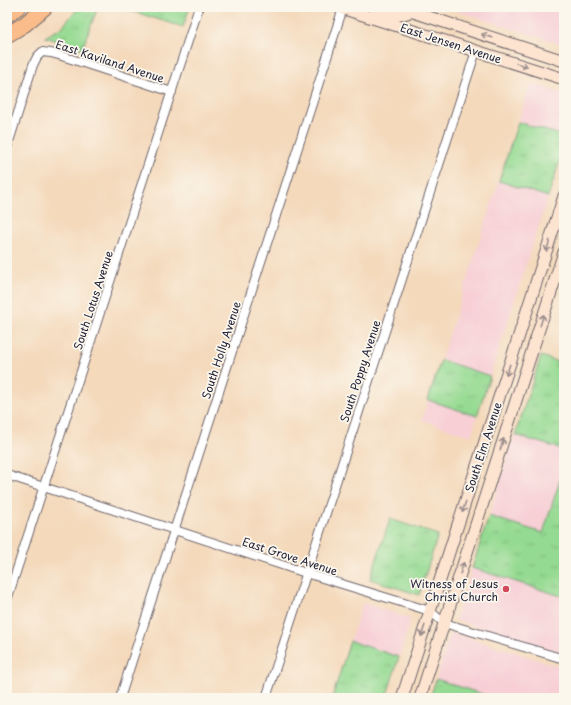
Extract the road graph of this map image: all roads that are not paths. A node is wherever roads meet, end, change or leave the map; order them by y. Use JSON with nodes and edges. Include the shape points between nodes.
{"nodes":[{"id":1,"x":18,"y":7,"type":"edge"},
{"id":2,"x":45,"y":7,"type":"edge"},
{"id":3,"x":199,"y":7,"type":"edge"},
{"id":4,"x":344,"y":7,"type":"edge"},
{"id":5,"x":363,"y":7,"type":"edge"},
{"id":6,"x":398,"y":7,"type":"edge"},
{"id":7,"x":412,"y":11,"type":"junction"},
{"id":8,"x":7,"y":15,"type":"edge"},
{"id":9,"x":7,"y":36,"type":"edge"},
{"id":10,"x":476,"y":51,"type":"junction"},
{"id":11,"x":564,"y":61,"type":"edge"},
{"id":12,"x":564,"y":79,"type":"edge"},
{"id":13,"x":172,"y":92,"type":"junction"},
{"id":14,"x":7,"y":148,"type":"edge"},
{"id":15,"x":564,"y":196,"type":"edge"},
{"id":16,"x":564,"y":252,"type":"edge"},
{"id":17,"x":7,"y":475,"type":"edge"},
{"id":18,"x":43,"y":487,"type":"junction"},
{"id":19,"x":174,"y":530,"type":"junction"},
{"id":20,"x":306,"y":573,"type":"junction"},
{"id":21,"x":7,"y":600,"type":"edge"},
{"id":22,"x":430,"y":611,"type":"junction"},
{"id":23,"x":444,"y":623,"type":"junction"},
{"id":24,"x":564,"y":659,"type":"edge"},
{"id":25,"x":120,"y":698,"type":"edge"},
{"id":26,"x":266,"y":698,"type":"edge"},
{"id":27,"x":402,"y":698,"type":"edge"},
{"id":28,"x":420,"y":698,"type":"edge"}],
"edges":[{"from":1,"to":8,"type":"highway"},
{"from":2,"to":9,"type":"highway"},
{"from":3,"to":13,"type":"street","name":"South Lotus Avenue"},
{"from":4,"to":10,"type":"main road","name":"East Jensen Avenue"},
{"from":4,"to":19,"type":"street","name":"South Holly Avenue"},
{"from":5,"to":7,"type":"main road","via":[[393,16]]},
{"from":6,"to":7,"type":"main road","name":"East Jensen Avenue"},
{"from":11,"to":7,"type":"main road","name":"East Jensen Avenue","one_way":true},
{"from":10,"to":12,"type":"main road","name":"East Jensen Avenue","one_way":true},
{"from":10,"to":20,"type":"street","name":"South Poppy Avenue"},
{"from":13,"to":14,"type":"street","name":"East Kaviland Avenue","via":[[62,56],[42,52],[33,65]]},
{"from":13,"to":18,"type":"street","name":"South Lotus Avenue"},
{"from":15,"to":22,"type":"main road","name":"South Elm Avenue","one_way":true},
{"from":23,"to":16,"type":"main road","name":"South Elm Avenue","one_way":true},
{"from":17,"to":18,"type":"street","name":"East Grove Avenue"},
{"from":18,"to":19,"type":"street","name":"East Grove Avenue"},
{"from":18,"to":21,"type":"street","name":"South Lotus Avenue"},
{"from":19,"to":20,"type":"street","name":"East Grove Avenue"},
{"from":19,"to":25,"type":"street","name":"South Holly Avenue"},
{"from":20,"to":22,"type":"street","name":"East Grove Avenue"},
{"from":20,"to":26,"type":"street","name":"South Poppy Avenue"},
{"from":22,"to":23,"type":"street","name":"East Grove Avenue"},
{"from":22,"to":27,"type":"main road","name":"South Elm Avenue","one_way":true},
{"from":23,"to":24,"type":"street","name":"East Grove Avenue"},
{"from":23,"to":28,"type":"main road","name":"South Elm Avenue"}]}
